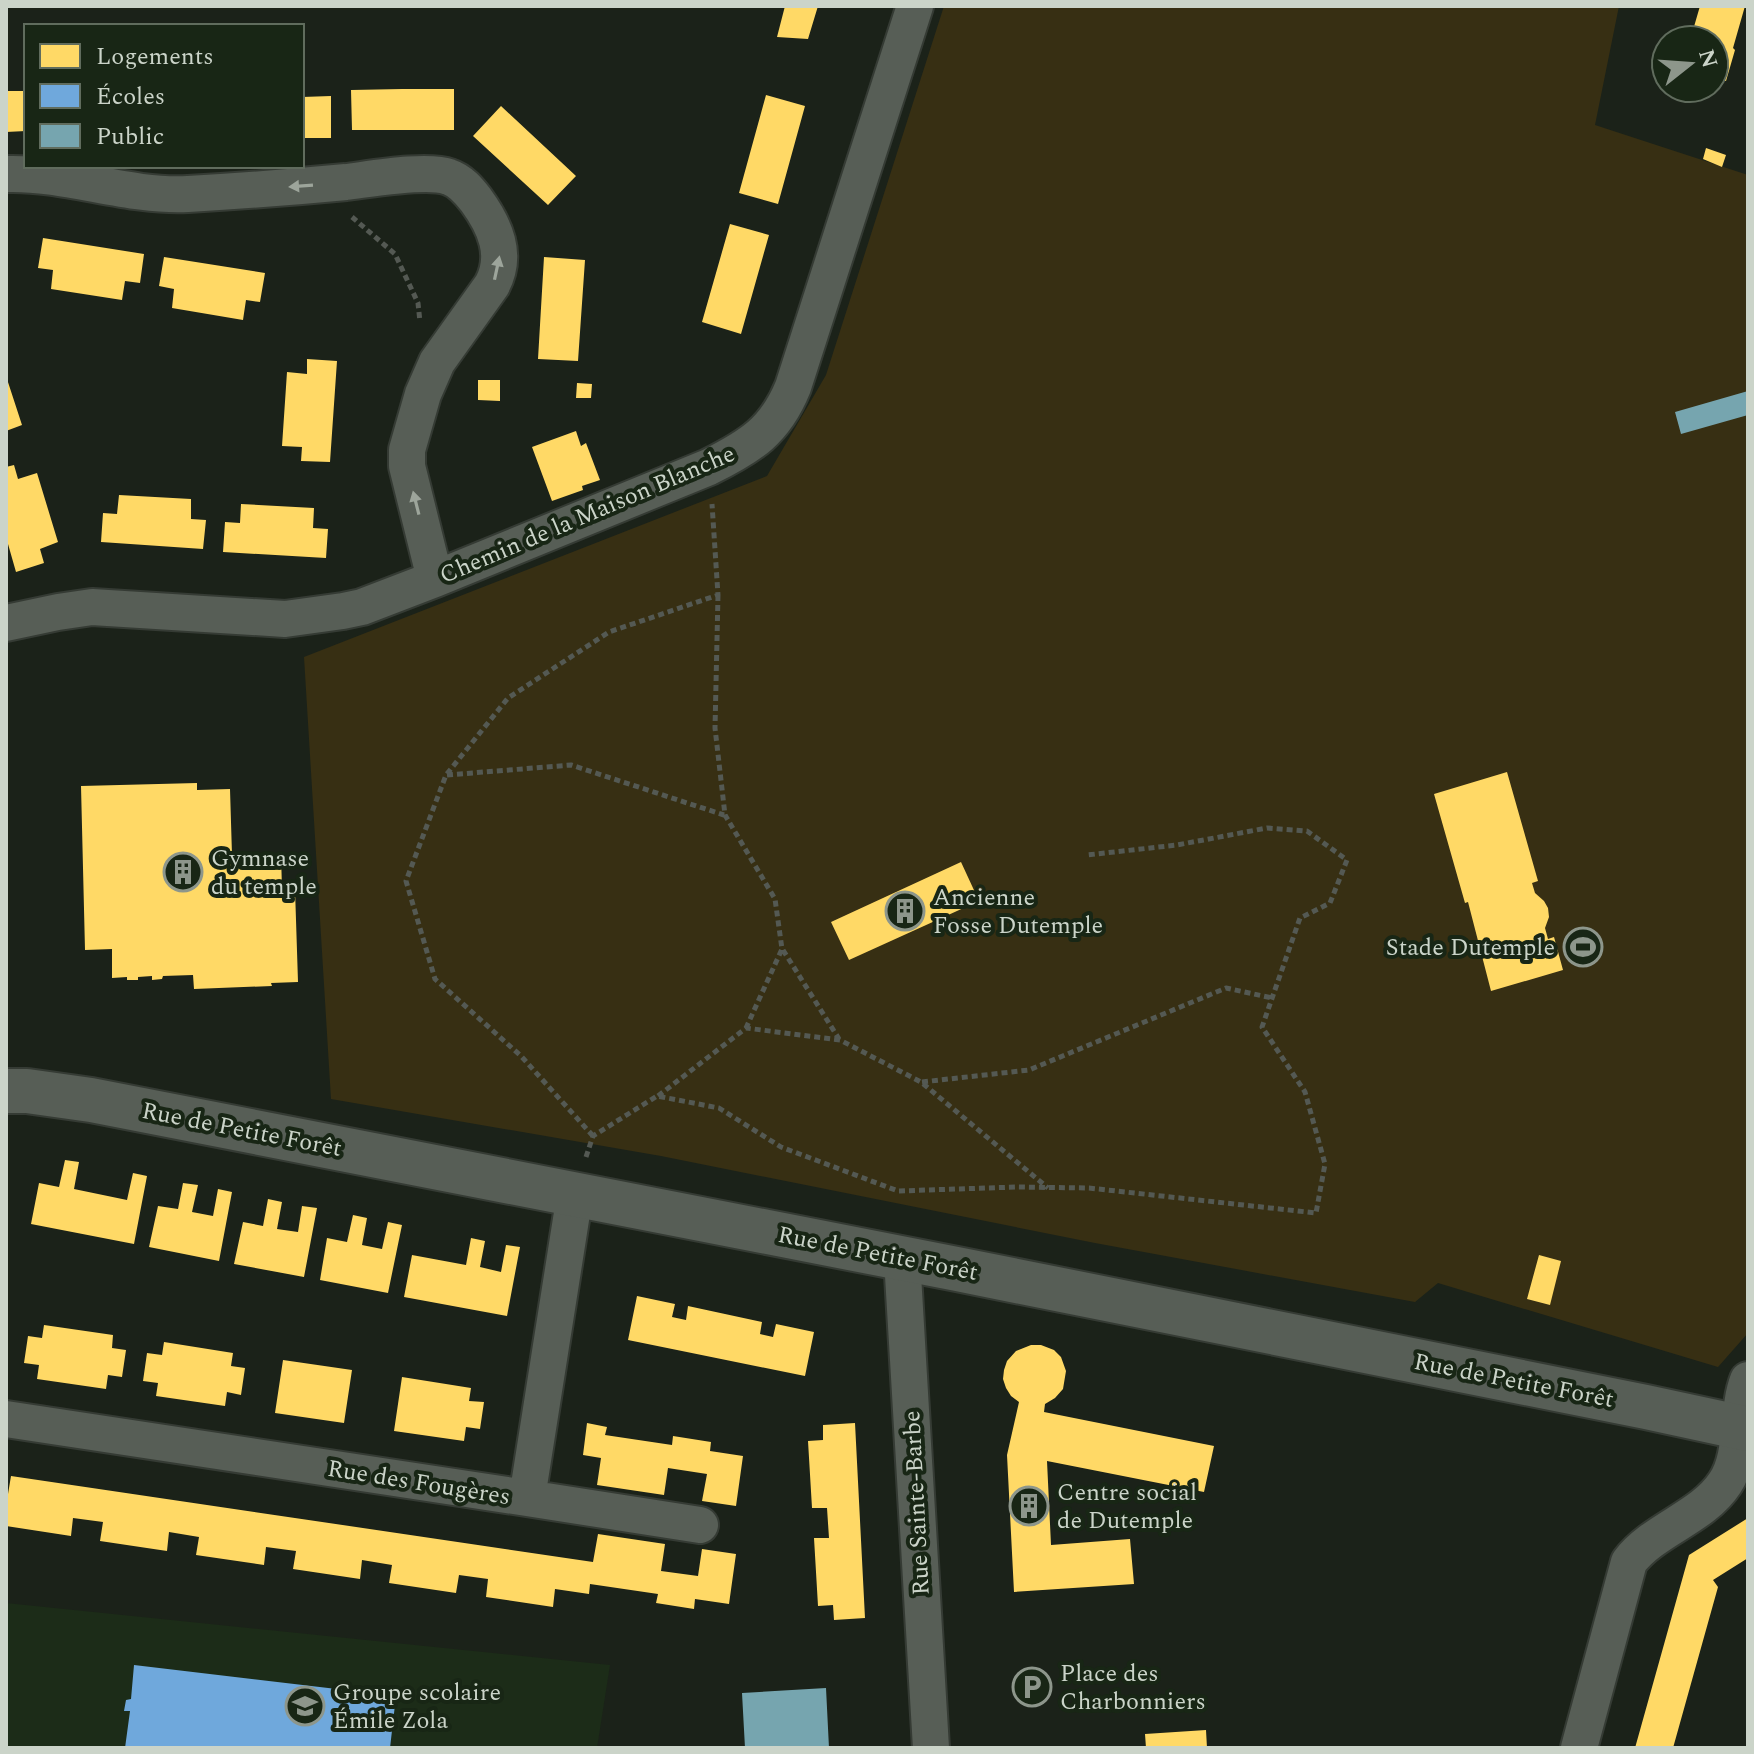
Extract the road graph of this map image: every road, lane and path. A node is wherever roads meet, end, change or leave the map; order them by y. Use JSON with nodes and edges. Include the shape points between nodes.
{"nodes":[{"id":1,"x":915,"y":6,"type":"edge"},
{"id":2,"x":6,"y":174,"type":"edge"},
{"id":3,"x":315,"y":185,"type":"junction"},
{"id":4,"x":428,"y":380,"type":"junction"},
{"id":5,"x":709,"y":467,"type":"junction"},
{"id":6,"x":435,"y":579,"type":"junction"},
{"id":7,"x":718,"y":595,"type":"junction"},
{"id":8,"x":6,"y":623,"type":"edge"},
{"id":9,"x":446,"y":775,"type":"junction"},
{"id":10,"x":725,"y":815,"type":"junction"},
{"id":11,"x":1087,"y":855,"type":"dead end"},
{"id":12,"x":782,"y":949,"type":"junction"},
{"id":13,"x":1272,"y":998,"type":"junction"},
{"id":14,"x":746,"y":1028,"type":"junction"},
{"id":15,"x":840,"y":1040,"type":"junction"},
{"id":16,"x":921,"y":1082,"type":"junction"},
{"id":17,"x":6,"y":1091,"type":"edge"},
{"id":18,"x":657,"y":1096,"type":"junction"},
{"id":19,"x":593,"y":1136,"type":"junction"},
{"id":20,"x":1048,"y":1188,"type":"junction"},
{"id":21,"x":575,"y":1194,"type":"junction"},
{"id":22,"x":902,"y":1258,"type":"junction"},
{"id":23,"x":1748,"y":1380,"type":"edge"},
{"id":24,"x":6,"y":1419,"type":"edge"},
{"id":25,"x":1744,"y":1428,"type":"edge"},
{"id":26,"x":527,"y":1498,"type":"junction"},
{"id":27,"x":700,"y":1525,"type":"dead end"},
{"id":28,"x":931,"y":1748,"type":"edge"},
{"id":29,"x":1579,"y":1748,"type":"edge"}],
"edges":[{"from":1,"to":5,"type":"street","name":"Chemin de la Maison Blanche","via":[[783,412],[736,454]]},
{"from":3,"to":2,"type":"street","one_way":true,"via":[[154,194]]},
{"from":3,"to":4,"type":"path","via":[[395,254],[418,303]]},
{"from":4,"to":3,"type":"street","one_way":true,"via":[[498,274],[500,252],[487,216],[466,188],[438,174]]},
{"from":6,"to":4,"type":"street","one_way":true,"via":[[407,466],[410,436]]},
{"from":5,"to":6,"type":"street","name":"Chemin de la Maison Blanche"},
{"from":5,"to":7,"type":"path"},
{"from":6,"to":8,"type":"street","name":"Chemin de la Maison Blanche","via":[[362,607],[301,618],[110,607]]},
{"from":7,"to":9,"type":"path","via":[[609,632],[508,698]]},
{"from":7,"to":10,"type":"path","via":[[715,728]]},
{"from":9,"to":10,"type":"path","via":[[571,765]]},
{"from":9,"to":19,"type":"path","via":[[406,881],[435,979],[521,1056]]},
{"from":10,"to":12,"type":"path","via":[[775,899]]},
{"from":11,"to":13,"type":"path","via":[[1267,828],[1307,831],[1347,860],[1330,903],[1300,918]]},
{"from":12,"to":14,"type":"path"},
{"from":12,"to":15,"type":"path"},
{"from":13,"to":16,"type":"path","via":[[1226,988],[1029,1070]]},
{"from":13,"to":20,"type":"path","via":[[1262,1027],[1305,1092],[1325,1164],[1316,1213]]},
{"from":14,"to":15,"type":"path"},
{"from":14,"to":18,"type":"path"},
{"from":15,"to":16,"type":"path"},
{"from":16,"to":20,"type":"path"},
{"from":17,"to":21,"type":"main road","name":"Rue de Petite Forêt","via":[[69,1096]]},
{"from":18,"to":19,"type":"path"},
{"from":18,"to":20,"type":"path","via":[[719,1108],[781,1147],[898,1191]]},
{"from":19,"to":21,"type":"path"},
{"from":21,"to":22,"type":"main road","name":"Rue de Petite Forêt"},
{"from":21,"to":26,"type":"street","name":"Rue des Fougères"},
{"from":22,"to":25,"type":"main road","name":"Rue de Petite Forêt"},
{"from":22,"to":28,"type":"street","name":"Rue Sainte-Barbe"},
{"from":23,"to":25,"type":"street"},
{"from":24,"to":26,"type":"street","name":"Rue des Fougères"},
{"from":25,"to":29,"type":"street","via":[[1725,1485],[1629,1562]]},
{"from":26,"to":27,"type":"street"}]}
